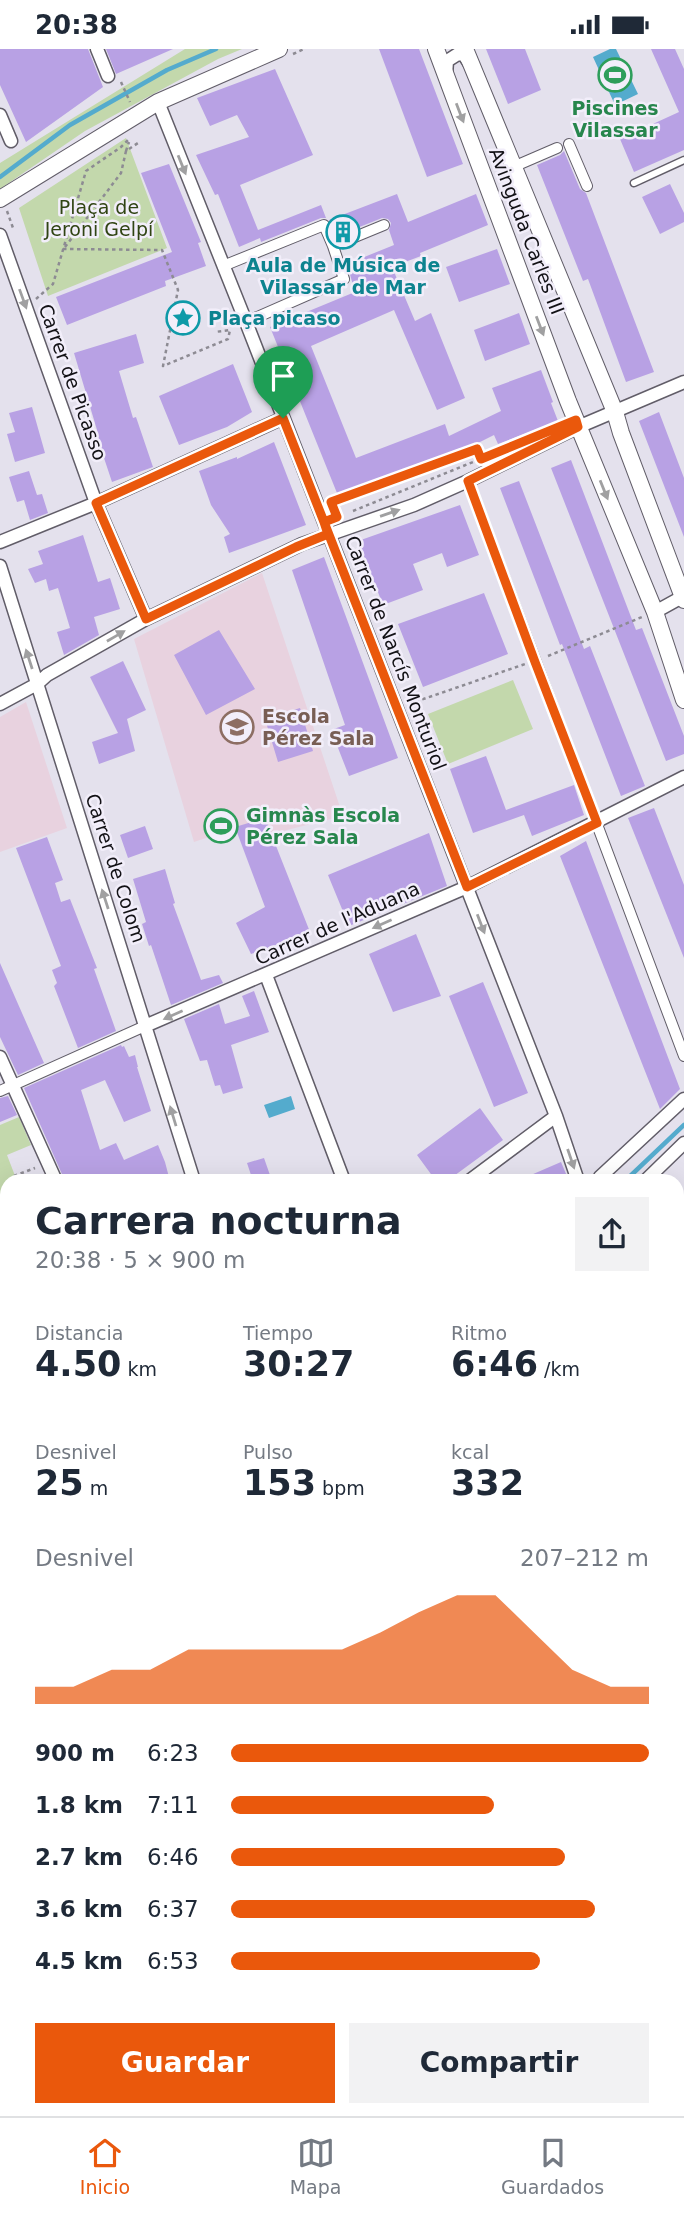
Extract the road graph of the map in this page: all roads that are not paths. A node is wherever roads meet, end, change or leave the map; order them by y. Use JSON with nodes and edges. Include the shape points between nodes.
{"nodes":[{"id":1,"x":97,"y":49,"type":"edge"},
{"id":2,"x":279,"y":49,"type":"edge"},
{"id":3,"x":436,"y":49,"type":"edge"},
{"id":4,"x":466,"y":49,"type":"edge"},
{"id":5,"x":473,"y":67,"type":"junction"},
{"id":6,"x":446,"y":75,"type":"junction"},
{"id":7,"x":113,"y":76,"type":"road end"},
{"id":8,"x":158,"y":101,"type":"junction"},
{"id":9,"x":0,"y":115,"type":"edge"},
{"id":10,"x":11,"y":141,"type":"dead end"},
{"id":11,"x":569,"y":143,"type":"dead end"},
{"id":12,"x":557,"y":148,"type":"dead end"},
{"id":13,"x":684,"y":160,"type":"edge"},
{"id":14,"x":513,"y":167,"type":"junction"},
{"id":15,"x":634,"y":183,"type":"dead end"},
{"id":16,"x":587,"y":186,"type":"dead end"},
{"id":17,"x":3,"y":204,"type":"edge"},
{"id":18,"x":384,"y":225,"type":"dead end"},
{"id":19,"x":0,"y":235,"type":"edge"},
{"id":20,"x":333,"y":246,"type":"junction"},
{"id":21,"x":223,"y":266,"type":"junction"},
{"id":22,"x":246,"y":322,"type":"junction"},
{"id":23,"x":684,"y":382,"type":"edge"},
{"id":24,"x":615,"y":412,"type":"junction"},
{"id":25,"x":283,"y":418,"type":"junction"},
{"id":26,"x":578,"y":427,"type":"junction"},
{"id":27,"x":468,"y":481,"type":"junction"},
{"id":28,"x":96,"y":503,"type":"junction"},
{"id":29,"x":326,"y":528,"type":"junction"},
{"id":30,"x":0,"y":541,"type":"edge"},
{"id":31,"x":0,"y":566,"type":"edge"},
{"id":32,"x":684,"y":598,"type":"edge"},
{"id":33,"x":654,"y":612,"type":"junction"},
{"id":34,"x":146,"y":619,"type":"junction"},
{"id":35,"x":37,"y":684,"type":"junction"},
{"id":36,"x":684,"y":700,"type":"edge"},
{"id":37,"x":0,"y":704,"type":"edge"},
{"id":38,"x":684,"y":778,"type":"edge"},
{"id":39,"x":597,"y":823,"type":"junction"},
{"id":40,"x":467,"y":887,"type":"junction"},
{"id":41,"x":266,"y":975,"type":"junction"},
{"id":42,"x":145,"y":1026,"type":"junction"},
{"id":43,"x":684,"y":1056,"type":"edge"},
{"id":44,"x":0,"y":1057,"type":"edge"},
{"id":45,"x":0,"y":1079,"type":"edge"},
{"id":46,"x":6,"y":1088,"type":"edge"},
{"id":47,"x":684,"y":1099,"type":"edge"},
{"id":48,"x":556,"y":1116,"type":"junction"},
{"id":49,"x":684,"y":1143,"type":"edge"},
{"id":50,"x":53,"y":1174,"type":"edge"},
{"id":51,"x":192,"y":1174,"type":"edge"},
{"id":52,"x":341,"y":1174,"type":"edge"},
{"id":53,"x":478,"y":1174,"type":"edge"},
{"id":54,"x":577,"y":1174,"type":"edge"},
{"id":55,"x":603,"y":1174,"type":"edge"},
{"id":56,"x":652,"y":1174,"type":"edge"}],
"edges":[{"from":1,"to":7,"type":"street"},
{"from":2,"to":8,"type":"street"},
{"from":3,"to":6,"type":"street","name":"Avinguda Carles III"},
{"from":4,"to":5,"type":"street","name":"Avinguda Carles III"},
{"from":5,"to":6,"type":"street","via":[[458,54],[447,61]]},
{"from":5,"to":14,"type":"street","name":"Avinguda Carles III"},
{"from":6,"to":26,"type":"street","name":"Avinguda Carles III","one_way":true},
{"from":8,"to":17,"type":"street"},
{"from":8,"to":21,"type":"street","name":"Carrer de Narcís Monturiol","one_way":true},
{"from":9,"to":10,"type":"street"},
{"from":11,"to":16,"type":"street"},
{"from":12,"to":14,"type":"street"},
{"from":13,"to":15,"type":"lane"},
{"from":14,"to":24,"type":"street","name":"Avinguda Carles III"},
{"from":18,"to":20,"type":"street"},
{"from":19,"to":28,"type":"street","name":"Carrer de Picasso","one_way":true},
{"from":20,"to":21,"type":"street","via":[[324,225]]},
{"from":20,"to":22,"type":"street","via":[[344,279]]},
{"from":21,"to":22,"type":"street","name":"Carrer de Narcís Monturiol"},
{"from":22,"to":25,"type":"street","name":"Carrer de Narcís Monturiol"},
{"from":23,"to":24,"type":"street"},
{"from":24,"to":26,"type":"street"},
{"from":24,"to":32,"type":"street","name":"Avinguda Carles III"},
{"from":25,"to":28,"type":"street"},
{"from":25,"to":29,"type":"street","name":"Carrer de Narcís Monturiol"},
{"from":26,"to":27,"type":"street"},
{"from":26,"to":33,"type":"street","name":"Avinguda Carles III","one_way":true},
{"from":29,"to":27,"type":"street","one_way":true,"via":[[414,505]]},
{"from":27,"to":39,"type":"street"},
{"from":28,"to":30,"type":"street"},
{"from":28,"to":34,"type":"street","name":"Carrer de Picasso"},
{"from":29,"to":34,"type":"street"},
{"from":29,"to":40,"type":"street","name":"Carrer de Narcís Monturiol"},
{"from":35,"to":31,"type":"street","name":"Carrer de Colom","one_way":true},
{"from":32,"to":33,"type":"street"},
{"from":33,"to":36,"type":"street","name":"Avinguda Carles III"},
{"from":35,"to":34,"type":"street","one_way":true},
{"from":35,"to":37,"type":"street"},
{"from":42,"to":35,"type":"street","name":"Carrer de Colom","one_way":true},
{"from":38,"to":39,"type":"street","name":"Carrer de l'Aduana"},
{"from":39,"to":40,"type":"street","name":"Carrer de l'Aduana"},
{"from":39,"to":43,"type":"street"},
{"from":40,"to":41,"type":"street","name":"Carrer de l'Aduana","one_way":true},
{"from":40,"to":48,"type":"street","name":"Carrer de Narcís Monturiol","one_way":true},
{"from":41,"to":42,"type":"street","name":"Carrer de l'Aduana","one_way":true},
{"from":41,"to":52,"type":"street"},
{"from":42,"to":46,"type":"street","name":"Carrer de l'Aduana"},
{"from":51,"to":42,"type":"street","name":"Carrer de Colom","one_way":true},
{"from":44,"to":46,"type":"street"},
{"from":45,"to":46,"type":"street"},
{"from":46,"to":50,"type":"street"},
{"from":47,"to":55,"type":"street"},
{"from":48,"to":53,"type":"street"},
{"from":48,"to":54,"type":"street","name":"Carrer de Narcís Monturiol","one_way":true},
{"from":49,"to":56,"type":"street"}]}
